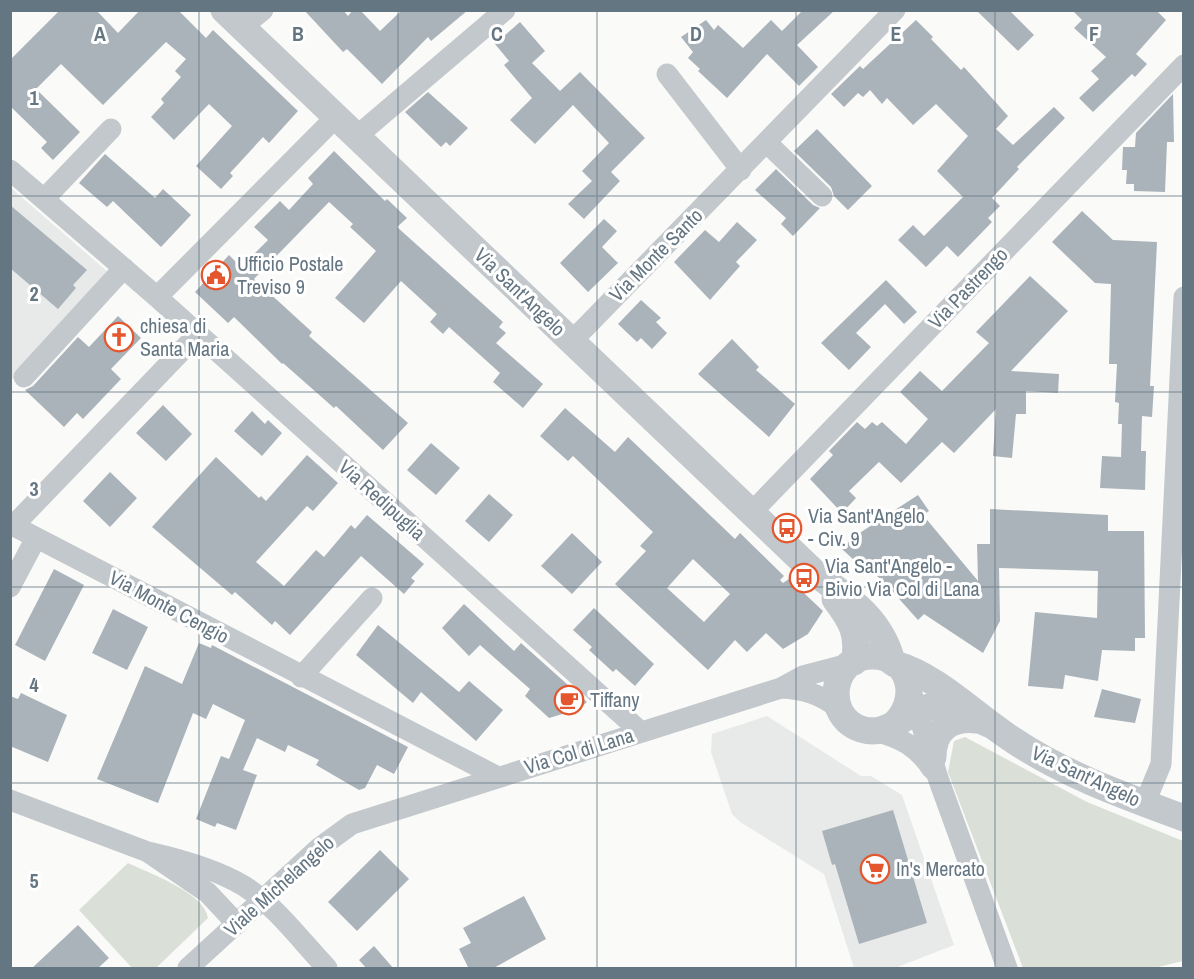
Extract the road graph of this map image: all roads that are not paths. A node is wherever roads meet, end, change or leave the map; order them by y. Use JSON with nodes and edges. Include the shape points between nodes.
{"nodes":[{"id":1,"x":263,"y":10,"type":"edge"},
{"id":2,"x":505,"y":10,"type":"edge"},
{"id":3,"x":895,"y":10,"type":"edge"},
{"id":4,"x":233,"y":19,"type":"edge"},
{"id":5,"x":1184,"y":65,"type":"edge"},
{"id":6,"x":668,"y":74,"type":"dead end"},
{"id":7,"x":336,"y":117,"type":"junction"},
{"id":8,"x":111,"y":129,"type":"dead end"},
{"id":9,"x":357,"y":136,"type":"junction"},
{"id":10,"x":767,"y":143,"type":"junction"},
{"id":11,"x":10,"y":170,"type":"edge"},
{"id":12,"x":741,"y":170,"type":"junction"},
{"id":13,"x":822,"y":196,"type":"dead end"},
{"id":14,"x":44,"y":199,"type":"junction"},
{"id":15,"x":124,"y":268,"type":"junction"},
{"id":16,"x":157,"y":297,"type":"junction"},
{"id":17,"x":1184,"y":297,"type":"edge"},
{"id":18,"x":197,"y":335,"type":"junction"},
{"id":19,"x":572,"y":341,"type":"junction"},
{"id":20,"x":24,"y":378,"type":"dead end"},
{"id":21,"x":752,"y":512,"type":"junction"},
{"id":22,"x":12,"y":525,"type":"edge"},
{"id":23,"x":36,"y":538,"type":"junction"},
{"id":24,"x":816,"y":574,"type":"junction"},
{"id":25,"x":10,"y":587,"type":"edge"},
{"id":26,"x":372,"y":598,"type":"dead end"},
{"id":27,"x":851,"y":663,"type":"junction"},
{"id":28,"x":898,"y":669,"type":"junction"},
{"id":29,"x":301,"y":677,"type":"junction"},
{"id":30,"x":781,"y":688,"type":"junction"},
{"id":31,"x":838,"y":708,"type":"junction"},
{"id":32,"x":918,"y":710,"type":"junction"},
{"id":33,"x":985,"y":723,"type":"junction"},
{"id":34,"x":884,"y":728,"type":"junction"},
{"id":35,"x":641,"y":732,"type":"junction"},
{"id":36,"x":936,"y":768,"type":"junction"},
{"id":37,"x":498,"y":777,"type":"junction"},
{"id":38,"x":10,"y":800,"type":"edge"},
{"id":39,"x":1144,"y":803,"type":"junction"},
{"id":40,"x":376,"y":814,"type":"joint"},
{"id":41,"x":1184,"y":818,"type":"edge"},
{"id":42,"x":148,"y":852,"type":"junction"},
{"id":43,"x":262,"y":900,"type":"junction"},
{"id":44,"x":237,"y":924,"type":"junction"},
{"id":45,"x":188,"y":969,"type":"edge"},
{"id":46,"x":327,"y":969,"type":"edge"},
{"id":47,"x":1007,"y":969,"type":"edge"}],
"edges":[{"from":1,"to":4,"type":"street"},
{"from":2,"to":9,"type":"street"},
{"from":3,"to":10,"type":"street","name":"Via Monte Santo"},
{"from":4,"to":7,"type":"street","name":"Via Sant'Angelo"},
{"from":5,"to":21,"type":"street","name":"Via Pastrengo"},
{"from":6,"to":12,"type":"street"},
{"from":7,"to":9,"type":"street","name":"Via Sant'Angelo"},
{"from":7,"to":16,"type":"street"},
{"from":8,"to":14,"type":"street"},
{"from":9,"to":19,"type":"street","name":"Via Sant'Angelo"},
{"from":10,"to":12,"type":"street","name":"Via Monte Santo"},
{"from":10,"to":13,"type":"street"},
{"from":11,"to":14,"type":"street","name":"Via Redipuglia"},
{"from":12,"to":19,"type":"street","name":"Via Monte Santo"},
{"from":14,"to":15,"type":"street","name":"Via Redipuglia"},
{"from":15,"to":16,"type":"street","name":"Via Redipuglia"},
{"from":15,"to":20,"type":"street"},
{"from":16,"to":18,"type":"street","name":"Via Redipuglia"},
{"from":17,"to":39,"type":"street","via":[[1161,764]]},
{"from":18,"to":22,"type":"street"},
{"from":18,"to":35,"type":"street","name":"Via Redipuglia"},
{"from":19,"to":21,"type":"street","name":"Via Sant'Angelo"},
{"from":21,"to":24,"type":"street","name":"Via Sant'Angelo"},
{"from":22,"to":23,"type":"street","name":"Via Monte Cengio"},
{"from":23,"to":25,"type":"street"},
{"from":23,"to":29,"type":"street","name":"Via Monte Cengio"},
{"from":24,"to":27,"type":"street","name":"Via Sant'Angelo","via":[[852,623],[857,637]]},
{"from":24,"to":28,"type":"street","name":"Via Sant'Angelo","via":[[870,618]]},
{"from":26,"to":29,"type":"street"},
{"from":27,"to":28,"type":"street","name":"Via Sant'Angelo","via":[[874,656]]},
{"from":27,"to":30,"type":"street","name":"Via Col di Lana","via":[[803,676]]},
{"from":27,"to":31,"type":"street","name":"Via Sant'Angelo","via":[[836,682]]},
{"from":28,"to":32,"type":"street"},
{"from":28,"to":33,"type":"street","name":"Via Sant'Angelo","via":[[921,674]]},
{"from":28,"to":34,"type":"street","name":"Via Sant'Angelo","via":[[909,702],[900,719]]},
{"from":29,"to":37,"type":"street","name":"Via Monte Cengio"},
{"from":30,"to":31,"type":"street","name":"Via Col di Lana","via":[[802,689]]},
{"from":30,"to":35,"type":"street","name":"Via Col di Lana"},
{"from":31,"to":34,"type":"street","via":[[854,726]]},
{"from":32,"to":33,"type":"street","name":"Via Sant'Angelo","via":[[951,708]]},
{"from":32,"to":34,"type":"street","name":"Via Sant'Angelo"},
{"from":32,"to":36,"type":"street"},
{"from":33,"to":36,"type":"street","via":[[964,718],[943,726],[933,744]]},
{"from":33,"to":39,"type":"street","name":"Via Sant'Angelo","via":[[1043,758]]},
{"from":34,"to":36,"type":"street","via":[[915,747]]},
{"from":35,"to":37,"type":"street","name":"Via Col di Lana"},
{"from":36,"to":47,"type":"street"},
{"from":37,"to":40,"type":"street","name":"Via Col di Lana"},
{"from":38,"to":42,"type":"street"},
{"from":39,"to":41,"type":"street","name":"Via Sant'Angelo"},
{"from":40,"to":43,"type":"street","name":"Viale Michelangelo","via":[[336,834]]},
{"from":42,"to":43,"type":"street","via":[[243,885]]},
{"from":42,"to":44,"type":"street","via":[[208,893]]},
{"from":43,"to":44,"type":"street","name":"Viale Michelangelo"},
{"from":43,"to":46,"type":"street"},
{"from":44,"to":45,"type":"street","name":"Viale Michelangelo"}]}
